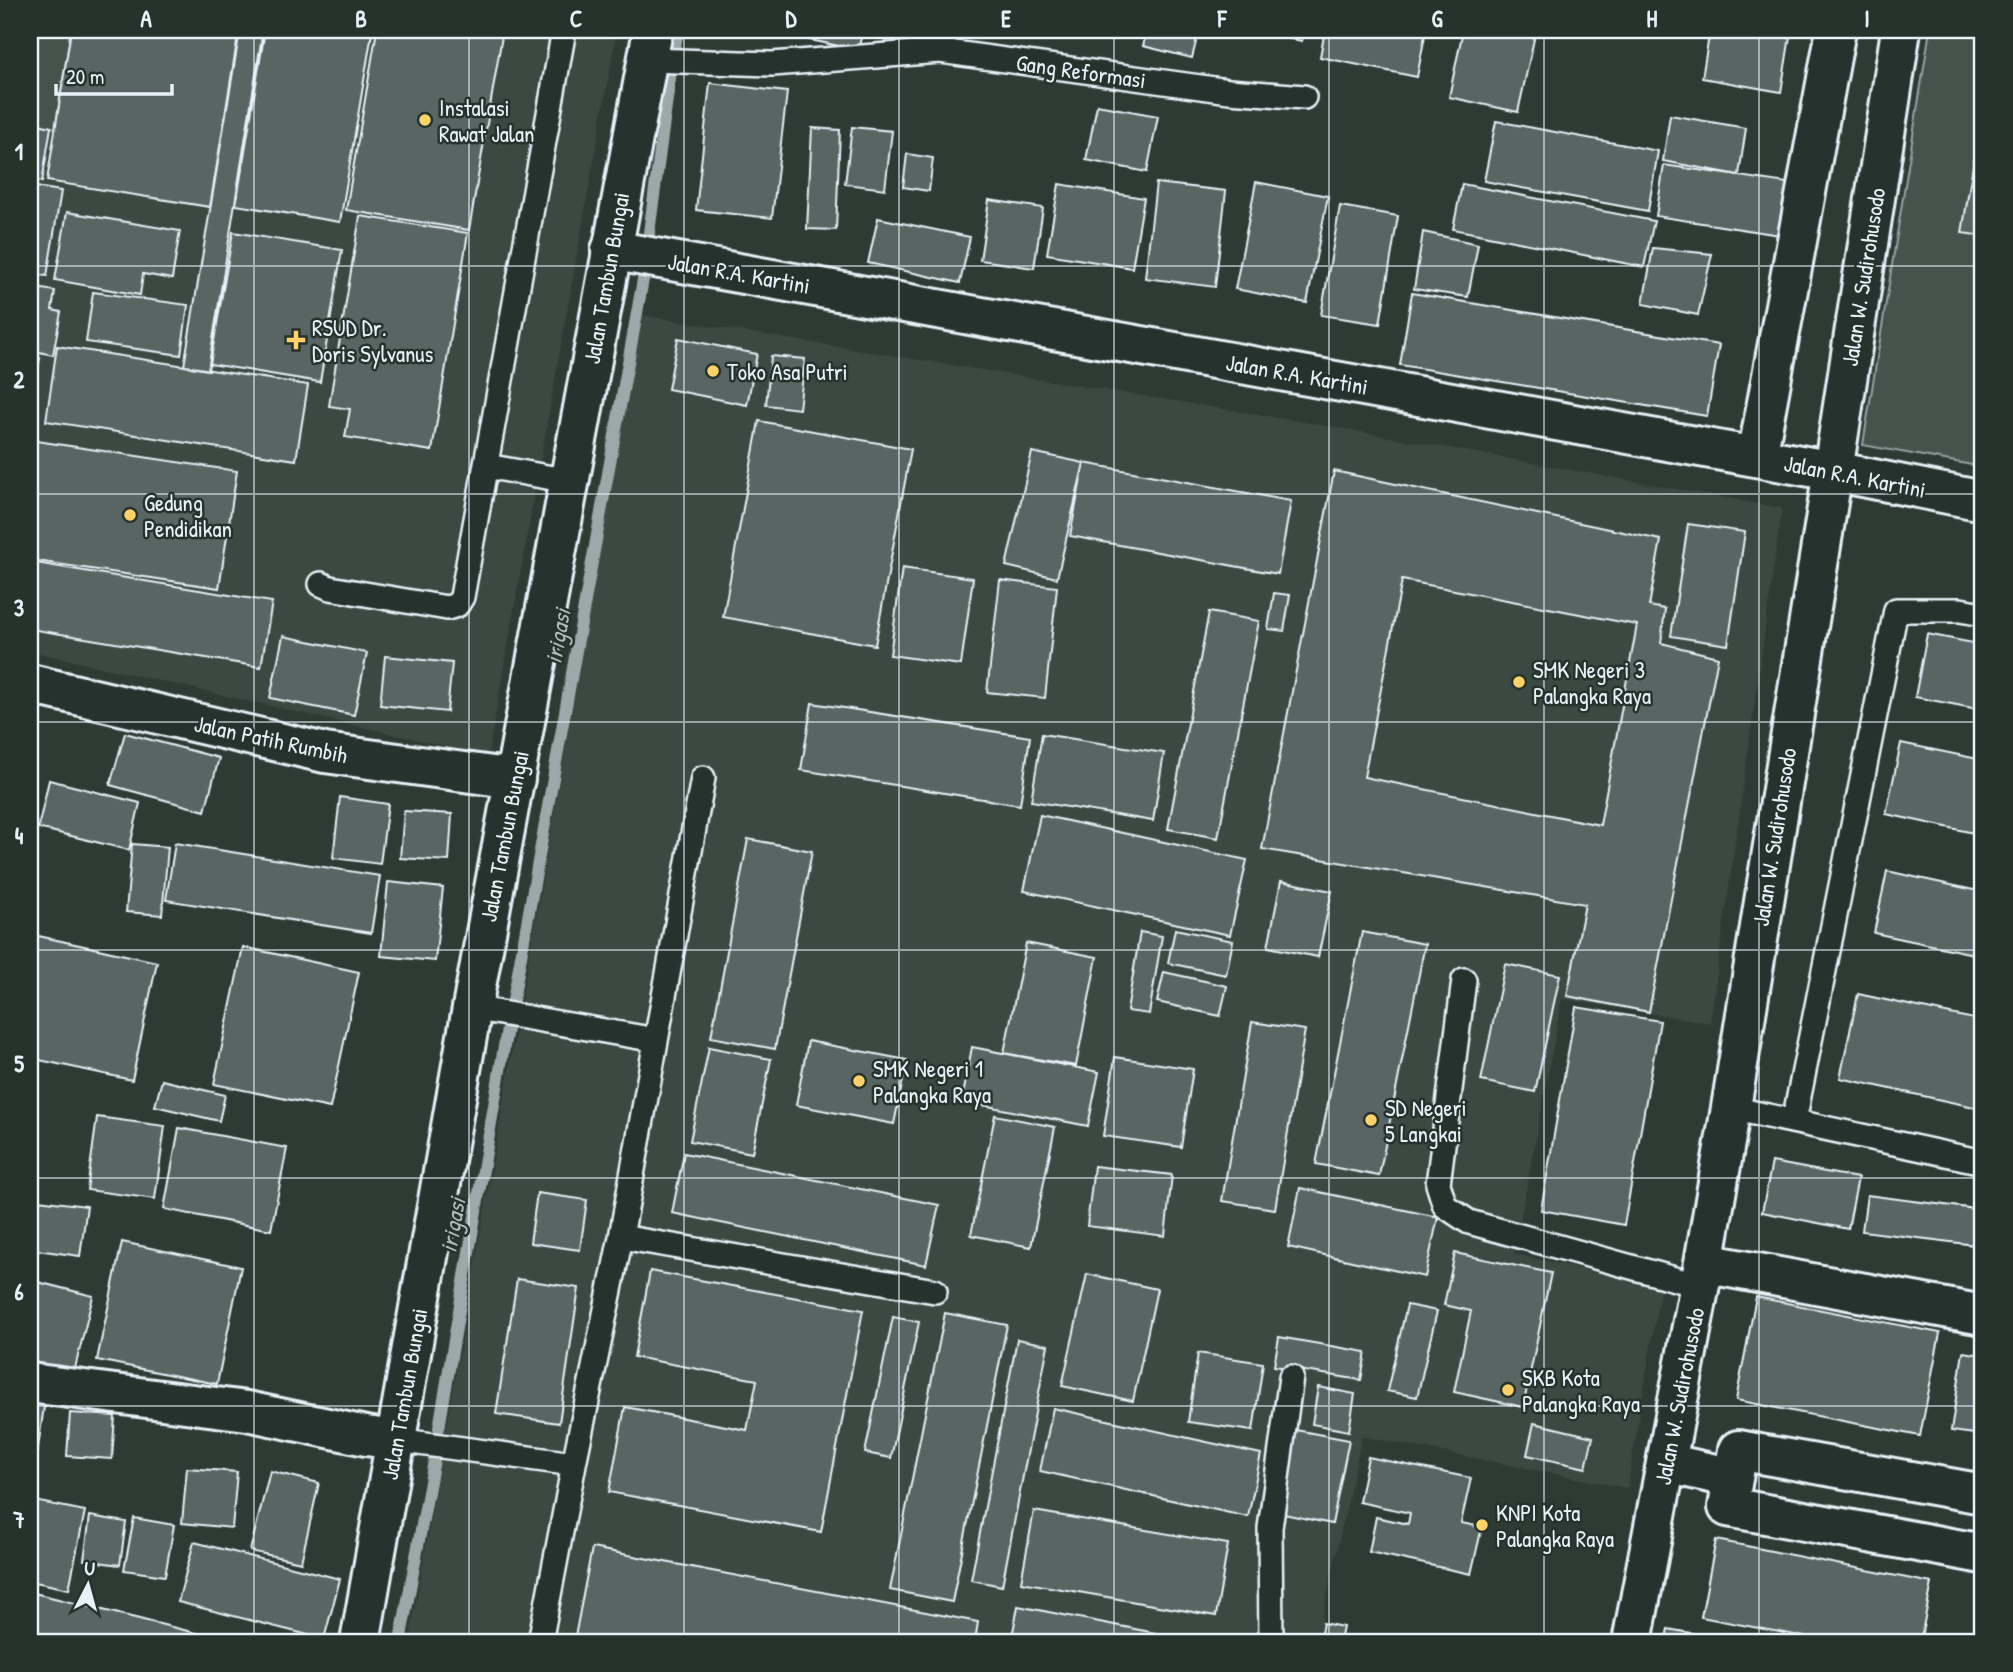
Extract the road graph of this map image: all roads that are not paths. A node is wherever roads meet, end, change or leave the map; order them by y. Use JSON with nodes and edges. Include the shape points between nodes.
{"nodes":[{"id":1,"x":564,"y":30,"type":"edge"},
{"id":2,"x":1836,"y":30,"type":"edge"},
{"id":3,"x":1901,"y":30,"type":"edge"},
{"id":4,"x":651,"y":45,"type":"edge"},
{"id":5,"x":1304,"y":97,"type":"dead end"},
{"id":6,"x":611,"y":250,"type":"junction"},
{"id":7,"x":1757,"y":457,"type":"junction"},
{"id":8,"x":486,"y":466,"type":"junction"},
{"id":9,"x":1833,"y":471,"type":"junction"},
{"id":10,"x":569,"y":481,"type":"junction"},
{"id":11,"x":1983,"y":501,"type":"edge"},
{"id":12,"x":321,"y":584,"type":"dead end"},
{"id":13,"x":1983,"y":614,"type":"edge"},
{"id":14,"x":30,"y":684,"type":"edge"},
{"id":15,"x":703,"y":778,"type":"dead end"},
{"id":16,"x":515,"y":779,"type":"junction"},
{"id":17,"x":1464,"y":980,"type":"dead end"},
{"id":18,"x":472,"y":1007,"type":"junction"},
{"id":19,"x":656,"y":1040,"type":"junction"},
{"id":20,"x":1731,"y":1108,"type":"junction"},
{"id":21,"x":1794,"y":1121,"type":"junction"},
{"id":22,"x":1983,"y":1162,"type":"edge"},
{"id":23,"x":621,"y":1237,"type":"junction"},
{"id":24,"x":1702,"y":1274,"type":"junction"},
{"id":25,"x":934,"y":1291,"type":"dead end"},
{"id":26,"x":1983,"y":1315,"type":"edge"},
{"id":27,"x":1291,"y":1377,"type":"dead end"},
{"id":28,"x":30,"y":1383,"type":"edge"},
{"id":29,"x":396,"y":1440,"type":"junction"},
{"id":30,"x":574,"y":1464,"type":"junction"},
{"id":31,"x":1666,"y":1464,"type":"junction"},
{"id":32,"x":1733,"y":1478,"type":"junction"},
{"id":33,"x":1983,"y":1494,"type":"edge"},
{"id":34,"x":1983,"y":1554,"type":"edge"},
{"id":35,"x":360,"y":1642,"type":"edge"},
{"id":36,"x":540,"y":1642,"type":"edge"},
{"id":37,"x":1271,"y":1642,"type":"edge"},
{"id":38,"x":1632,"y":1642,"type":"edge"}],
"edges":[{"from":1,"to":8,"type":"lane"},
{"from":2,"to":7,"type":"street"},
{"from":3,"to":9,"type":"street","name":"Jalan W. Sudirohusodo"},
{"from":4,"to":5,"type":"lane","name":"Gang Reformasi","via":[[772,64],[940,51],[1228,91]]},
{"from":4,"to":6,"type":"street","name":"Jalan Tambun Bungai"},
{"from":6,"to":7,"type":"street","name":"Jalan R.A. Kartini"},
{"from":6,"to":10,"type":"street","name":"Jalan Tambun Bungai"},
{"from":7,"to":9,"type":"street","name":"Jalan R.A. Kartini"},
{"from":8,"to":10,"type":"lane"},
{"from":8,"to":12,"type":"lane","via":[[457,605],[447,608]]},
{"from":9,"to":11,"type":"street","name":"Jalan R.A. Kartini"},
{"from":9,"to":20,"type":"street","name":"Jalan W. Sudirohusodo"},
{"from":10,"to":16,"type":"street","name":"Jalan Tambun Bungai"},
{"from":13,"to":21,"type":"lane","via":[[1896,610]]},
{"from":14,"to":16,"type":"street","name":"Jalan Patih Rumbih","via":[[325,753]]},
{"from":15,"to":19,"type":"lane"},
{"from":16,"to":18,"type":"street","name":"Jalan Tambun Bungai"},
{"from":17,"to":24,"type":"lane","via":[[1438,1184],[1445,1206],[1469,1222]]},
{"from":18,"to":19,"type":"lane"},
{"from":18,"to":29,"type":"street","name":"Jalan Tambun Bungai"},
{"from":19,"to":23,"type":"lane"},
{"from":20,"to":21,"type":"lane"},
{"from":20,"to":24,"type":"street","name":"Jalan W. Sudirohusodo"},
{"from":21,"to":22,"type":"lane"},
{"from":23,"to":25,"type":"lane"},
{"from":23,"to":30,"type":"lane"},
{"from":24,"to":26,"type":"street"},
{"from":24,"to":31,"type":"street","name":"Jalan W. Sudirohusodo"},
{"from":27,"to":37,"type":"lane","via":[[1270,1528]]},
{"from":28,"to":29,"type":"street","via":[[247,1410]]},
{"from":29,"to":30,"type":"lane"},
{"from":29,"to":35,"type":"street","name":"Jalan Tambun Bungai"},
{"from":30,"to":36,"type":"lane"},
{"from":31,"to":32,"type":"street"},
{"from":31,"to":38,"type":"street","name":"Jalan W. Sudirohusodo"},
{"from":32,"to":33,"type":"street","via":[[1738,1450]]},
{"from":32,"to":34,"type":"street","via":[[1728,1507]]}]}
